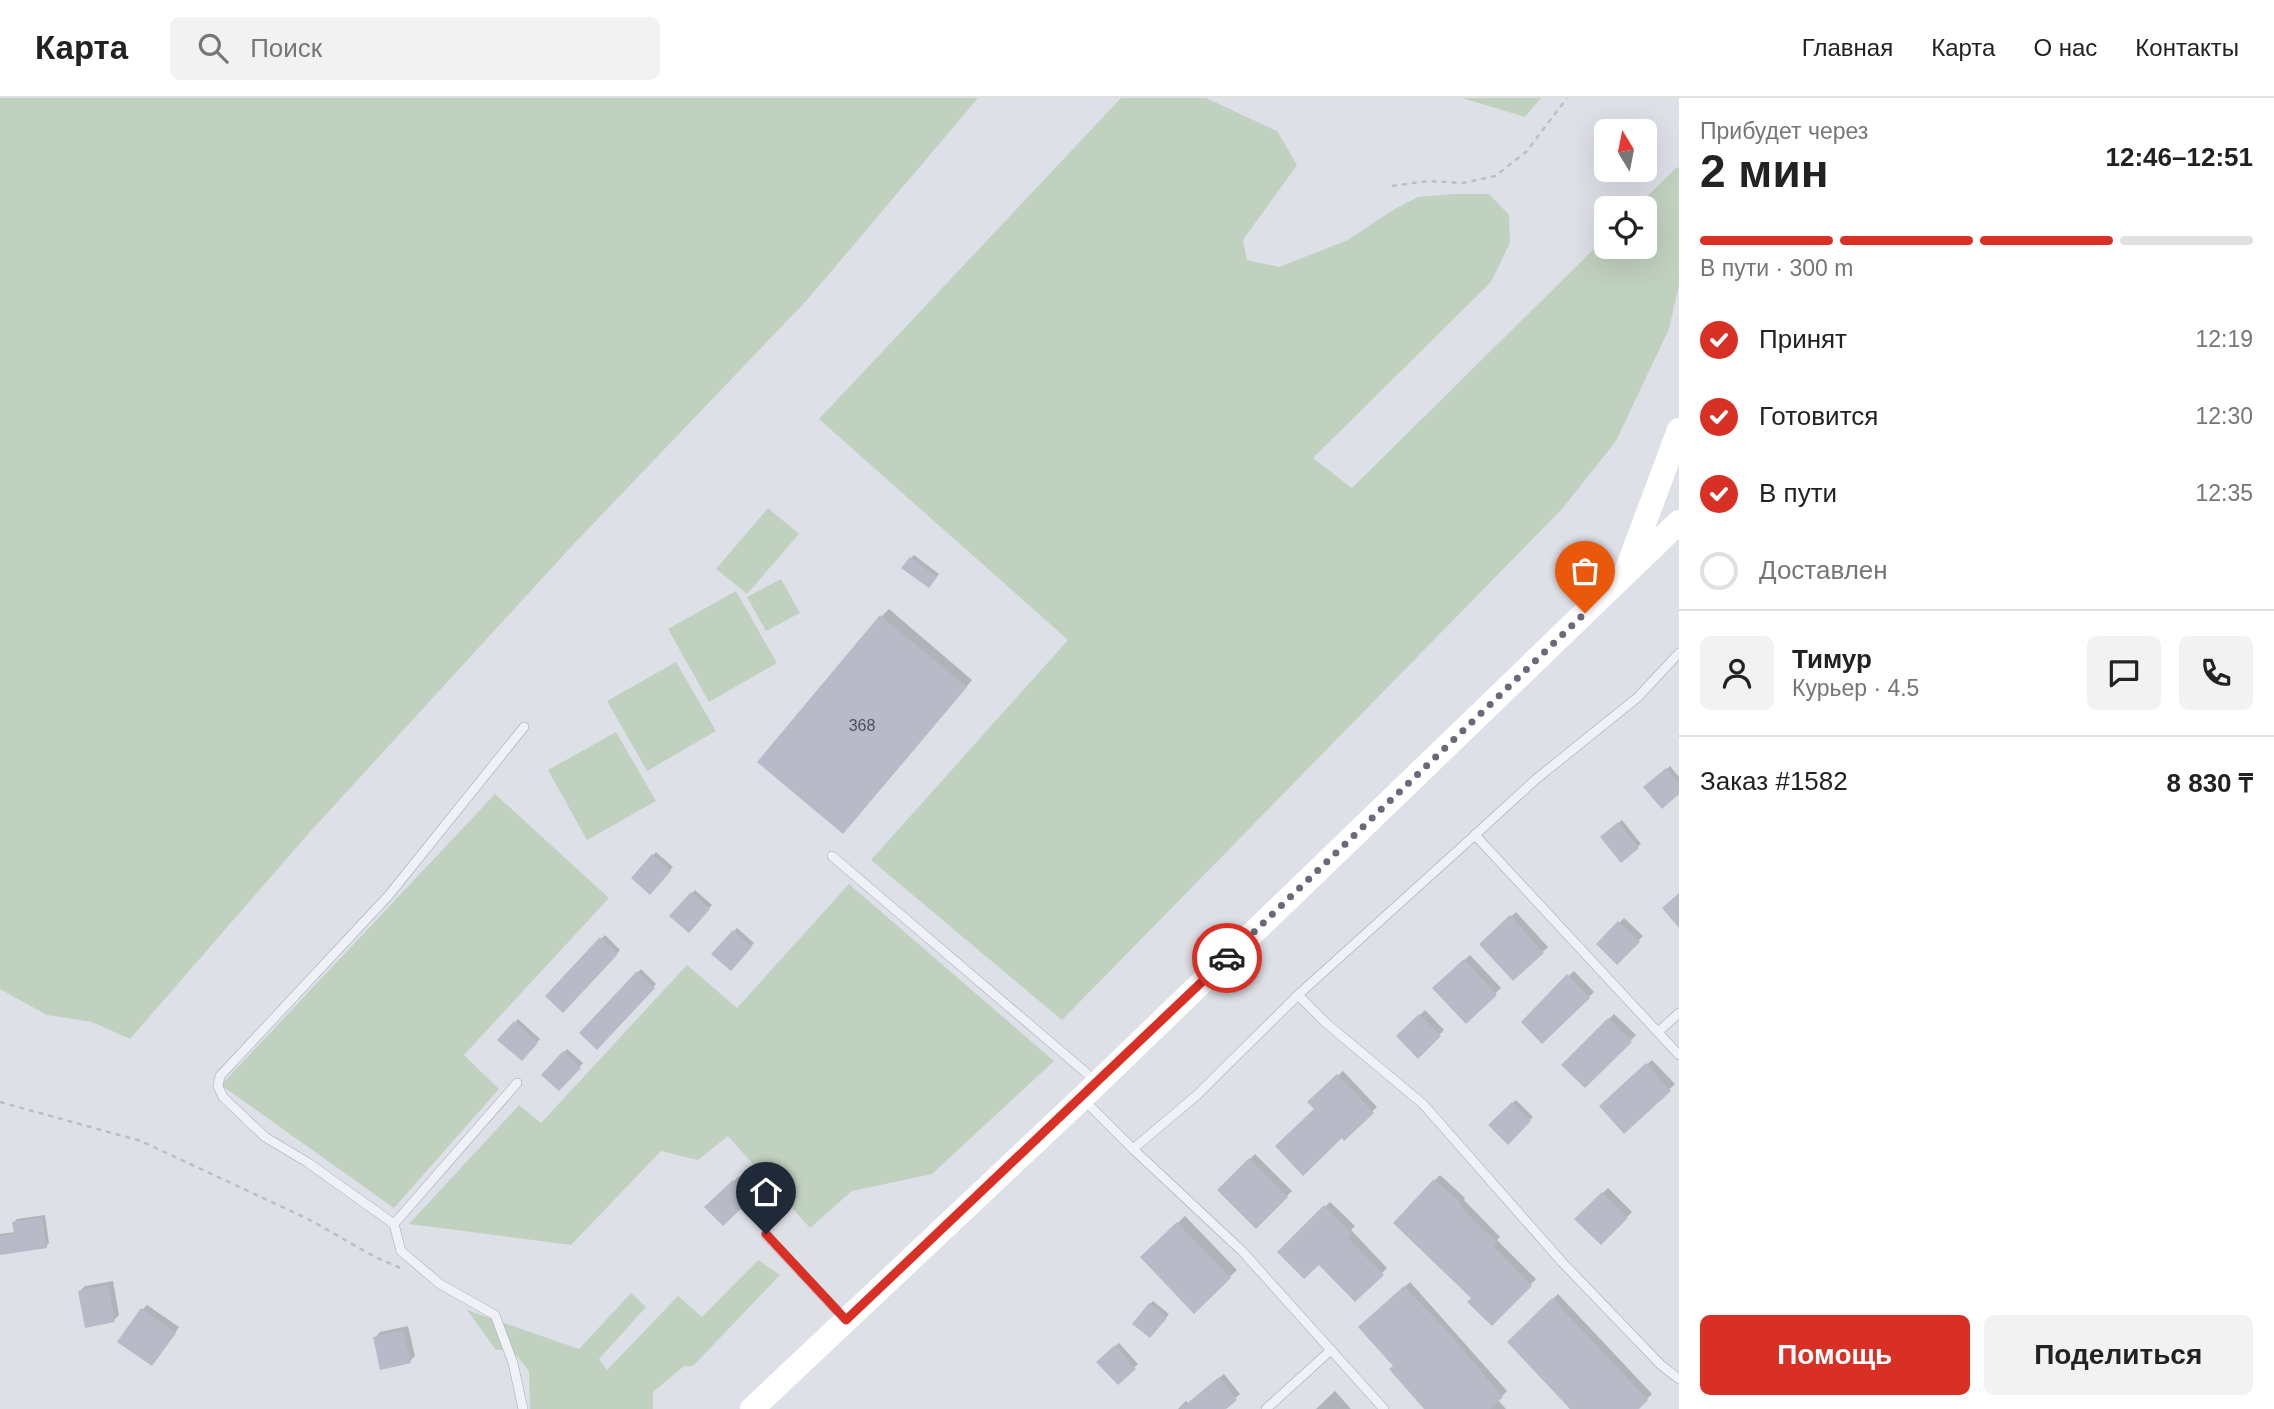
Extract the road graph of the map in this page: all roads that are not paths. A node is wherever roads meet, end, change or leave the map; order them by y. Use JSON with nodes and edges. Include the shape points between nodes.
{"nodes":[{"id":1,"x":1679,"y":430,"type":"edge"},
{"id":2,"x":1673,"y":471,"type":"edge"},
{"id":3,"x":1679,"y":523,"type":"edge"},
{"id":4,"x":1624,"y":576,"type":"junction"},
{"id":5,"x":1679,"y":653,"type":"edge"},
{"id":6,"x":524,"y":727,"type":"dead end"},
{"id":7,"x":1475,"y":835,"type":"junction"},
{"id":8,"x":832,"y":856,"type":"dead end"},
{"id":9,"x":1298,"y":995,"type":"junction"},
{"id":10,"x":1679,"y":1013,"type":"edge"},
{"id":11,"x":1658,"y":1032,"type":"junction"},
{"id":12,"x":1679,"y":1055,"type":"edge"},
{"id":13,"x":517,"y":1083,"type":"dead end"},
{"id":14,"x":1090,"y":1090,"type":"junction"},
{"id":15,"x":1133,"y":1149,"type":"junction"},
{"id":16,"x":394,"y":1224,"type":"junction"},
{"id":17,"x":766,"y":1234,"type":"dead end"},
{"id":18,"x":846,"y":1320,"type":"junction"},
{"id":19,"x":1331,"y":1350,"type":"junction"},
{"id":20,"x":1679,"y":1379,"type":"edge"},
{"id":21,"x":523,"y":1409,"type":"edge"},
{"id":22,"x":752,"y":1409,"type":"edge"},
{"id":23,"x":1266,"y":1409,"type":"edge"},
{"id":24,"x":1384,"y":1409,"type":"edge"}],
"edges":[{"from":1,"to":2,"type":"main road"},
{"from":2,"to":4,"type":"main road"},
{"from":3,"to":4,"type":"main road"},
{"from":4,"to":14,"type":"main road"},
{"from":5,"to":7,"type":"lane","via":[[1638,697]]},
{"from":6,"to":16,"type":"lane","via":[[389,895],[220,1076],[223,1097],[265,1137]]},
{"from":7,"to":9,"type":"lane"},
{"from":7,"to":11,"type":"lane"},
{"from":8,"to":14,"type":"lane"},
{"from":9,"to":15,"type":"lane","via":[[1197,1096]]},
{"from":9,"to":20,"type":"lane","via":[[1423,1104],[1562,1262],[1661,1366]]},
{"from":10,"to":11,"type":"lane"},
{"from":11,"to":12,"type":"lane"},
{"from":13,"to":16,"type":"lane"},
{"from":14,"to":15,"type":"lane"},
{"from":14,"to":18,"type":"main road"},
{"from":15,"to":19,"type":"lane","via":[[1242,1251]]},
{"from":16,"to":21,"type":"lane","via":[[401,1251],[440,1284],[495,1315],[513,1363]]},
{"from":17,"to":18,"type":"lane"},
{"from":18,"to":22,"type":"main road"},
{"from":19,"to":23,"type":"lane"},
{"from":19,"to":24,"type":"lane"}]}
